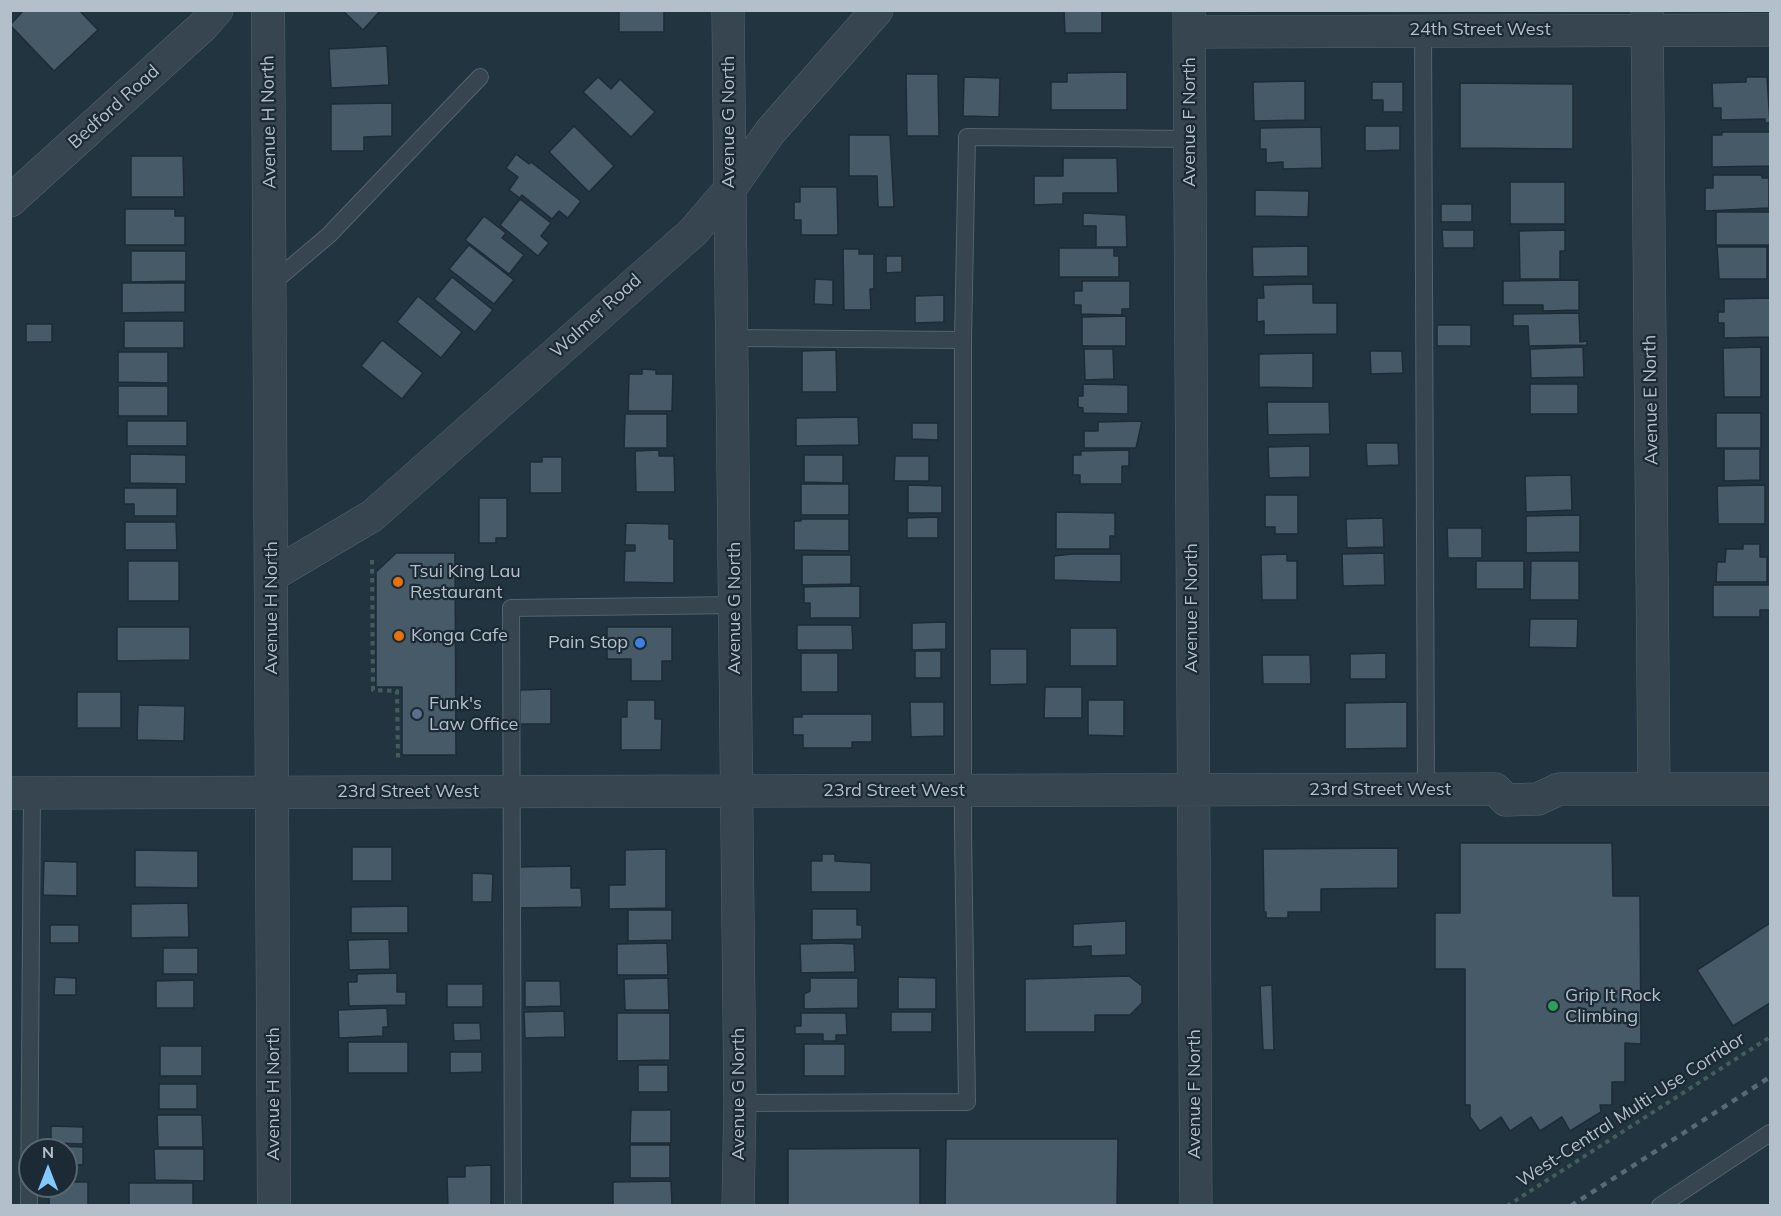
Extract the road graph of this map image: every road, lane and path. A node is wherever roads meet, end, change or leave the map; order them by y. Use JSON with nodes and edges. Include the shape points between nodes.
{"nodes":[{"id":1,"x":217,"y":10,"type":"edge"},
{"id":2,"x":268,"y":10,"type":"edge"},
{"id":3,"x":728,"y":10,"type":"edge"},
{"id":4,"x":878,"y":10,"type":"edge"},
{"id":5,"x":1647,"y":20,"type":"edge"},
{"id":6,"x":1189,"y":21,"type":"edge"},
{"id":7,"x":1770,"y":30,"type":"edge"},
{"id":8,"x":1423,"y":31,"type":"junction"},
{"id":9,"x":480,"y":77,"type":"dead end"},
{"id":10,"x":1190,"y":139,"type":"junction"},
{"id":11,"x":730,"y":189,"type":"junction"},
{"id":12,"x":10,"y":201,"type":"edge"},
{"id":13,"x":270,"y":285,"type":"junction"},
{"id":14,"x":733,"y":338,"type":"junction"},
{"id":15,"x":963,"y":340,"type":"junction"},
{"id":16,"x":372,"y":560,"type":"dead end"},
{"id":17,"x":272,"y":576,"type":"junction"},
{"id":18,"x":736,"y":605,"type":"junction"},
{"id":19,"x":398,"y":759,"type":"dead end"},
{"id":20,"x":1654,"y":789,"type":"junction"},
{"id":21,"x":1770,"y":789,"type":"edge"},
{"id":22,"x":1426,"y":790,"type":"junction"},
{"id":23,"x":963,"y":791,"type":"junction"},
{"id":24,"x":1193,"y":791,"type":"junction"},
{"id":25,"x":272,"y":792,"type":"junction"},
{"id":26,"x":512,"y":792,"type":"junction"},
{"id":27,"x":735,"y":792,"type":"junction"},
{"id":28,"x":21,"y":793,"type":"edge"},
{"id":29,"x":1770,"y":1037,"type":"edge"},
{"id":30,"x":740,"y":1103,"type":"junction"},
{"id":31,"x":1770,"y":1133,"type":"edge"},
{"id":32,"x":29,"y":1206,"type":"edge"},
{"id":33,"x":274,"y":1206,"type":"edge"},
{"id":34,"x":513,"y":1206,"type":"edge"},
{"id":35,"x":738,"y":1206,"type":"edge"},
{"id":36,"x":1196,"y":1206,"type":"edge"},
{"id":37,"x":1507,"y":1206,"type":"edge"},
{"id":38,"x":1660,"y":1206,"type":"edge"}],
"edges":[{"from":1,"to":12,"type":"street","name":"Bedford Road"},
{"from":2,"to":13,"type":"street","name":"Avenue H North"},
{"from":3,"to":11,"type":"street","name":"Avenue G North"},
{"from":4,"to":11,"type":"street","name":"Walmer Road","via":[[770,132]]},
{"from":5,"to":7,"type":"street","name":"24th Street West"},
{"from":5,"to":8,"type":"street","name":"24th Street West"},
{"from":5,"to":20,"type":"street","name":"Avenue E North"},
{"from":6,"to":8,"type":"street","name":"24th Street West"},
{"from":6,"to":10,"type":"street","name":"Avenue F North"},
{"from":8,"to":22,"type":"lane"},
{"from":9,"to":13,"type":"lane","via":[[329,235]]},
{"from":10,"to":15,"type":"lane","via":[[967,137]]},
{"from":10,"to":24,"type":"street","name":"Avenue F North"},
{"from":11,"to":14,"type":"street","name":"Avenue G North"},
{"from":11,"to":17,"type":"street","name":"Walmer Road","via":[[693,232],[372,516]]},
{"from":13,"to":17,"type":"street","name":"Avenue H North"},
{"from":14,"to":15,"type":"lane"},
{"from":14,"to":18,"type":"street","name":"Avenue G North"},
{"from":15,"to":23,"type":"lane"},
{"from":16,"to":19,"type":"path","via":[[373,690],[397,691]]},
{"from":17,"to":25,"type":"street","name":"Avenue H North"},
{"from":18,"to":26,"type":"lane","via":[[511,608]]},
{"from":18,"to":27,"type":"street","name":"Avenue G North"},
{"from":20,"to":21,"type":"street","name":"23rd Street West"},
{"from":20,"to":22,"type":"street","name":"23rd Street West","via":[[1559,789],[1538,799],[1506,800],[1495,789]]},
{"from":22,"to":24,"type":"street","name":"23rd Street West"},
{"from":23,"to":24,"type":"street","name":"23rd Street West"},
{"from":23,"to":27,"type":"street","name":"23rd Street West"},
{"from":23,"to":30,"type":"lane","via":[[967,1102]]},
{"from":24,"to":36,"type":"street","name":"Avenue F North"},
{"from":25,"to":26,"type":"street","name":"23rd Street West"},
{"from":25,"to":28,"type":"street","name":"23rd Street West"},
{"from":25,"to":33,"type":"street","name":"Avenue H North"},
{"from":26,"to":27,"type":"street","name":"23rd Street West"},
{"from":26,"to":34,"type":"lane"},
{"from":27,"to":30,"type":"street","name":"Avenue G North"},
{"from":28,"to":32,"type":"lane"},
{"from":29,"to":37,"type":"path","name":"West-Central Multi-Use Corridor"},
{"from":30,"to":35,"type":"street","name":"Avenue G North"},
{"from":31,"to":38,"type":"lane"}]}
